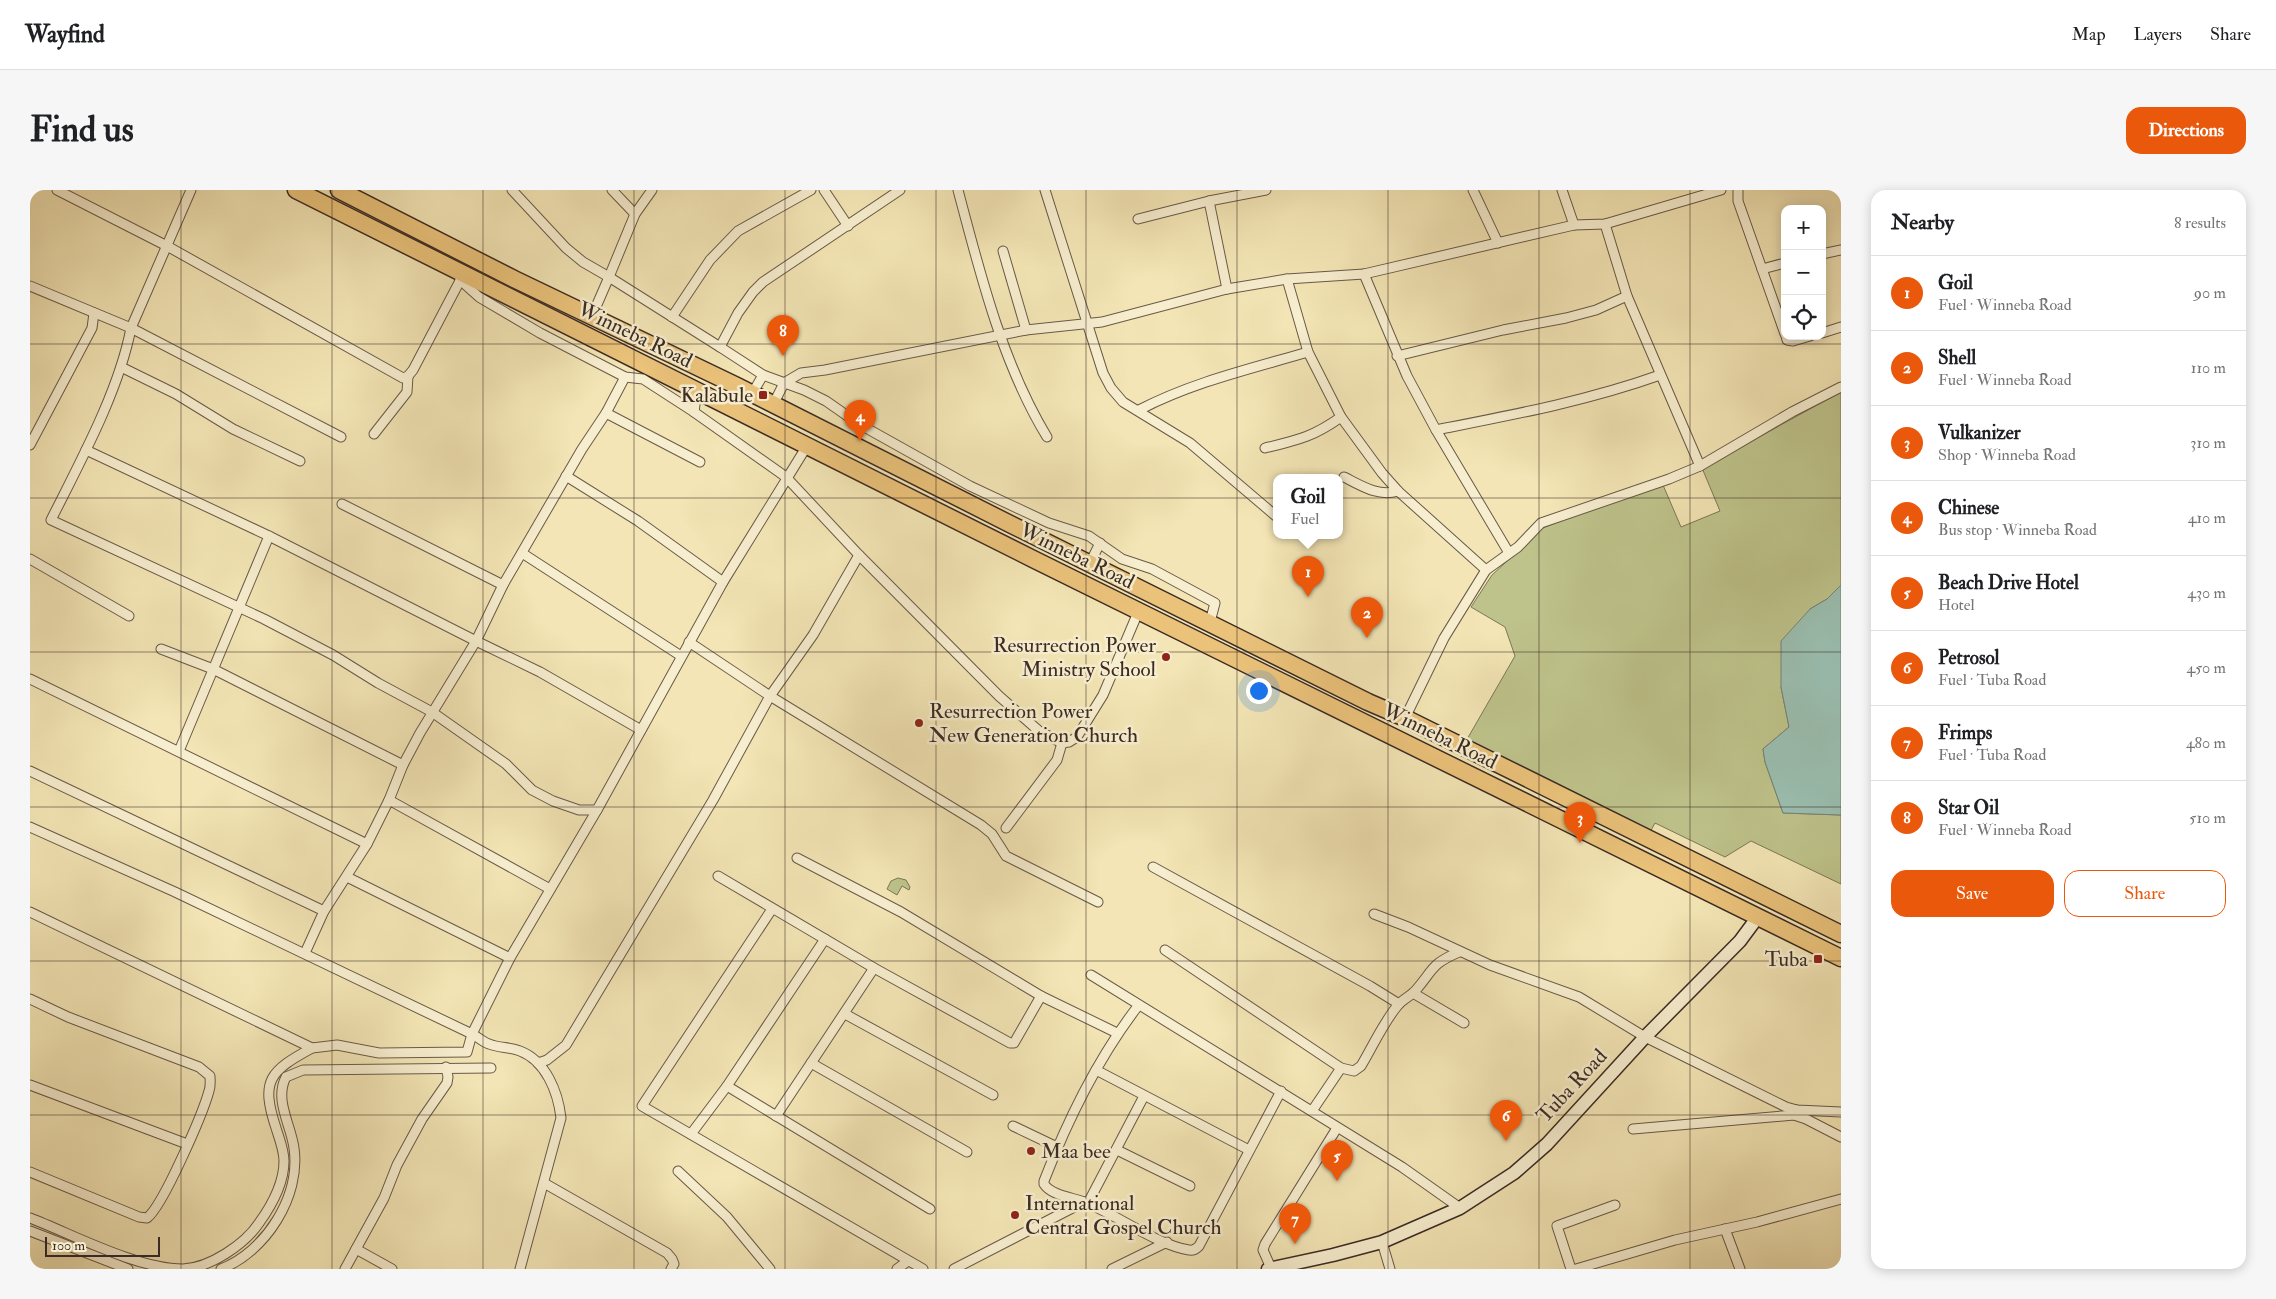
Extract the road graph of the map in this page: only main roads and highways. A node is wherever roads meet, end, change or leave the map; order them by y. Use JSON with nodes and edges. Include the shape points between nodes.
{"nodes":[{"id":1,"x":296,"y":190,"type":"edge"},
{"id":2,"x":339,"y":190,"type":"edge"},
{"id":3,"x":514,"y":279,"type":"junction"},
{"id":4,"x":504,"y":294,"type":"junction"},
{"id":5,"x":1462,"y":746,"type":"junction"},
{"id":6,"x":1453,"y":766,"type":"junction"},
{"id":7,"x":1841,"y":934,"type":"edge"},
{"id":8,"x":1841,"y":958,"type":"edge"}],
"edges":[{"from":1,"to":4,"type":"highway","name":"Winneba Road","via":[[462,277]]},
{"from":2,"to":3,"type":"highway","name":"Winneba Road"},
{"from":3,"to":4,"type":"highway","via":[[512,288]]},
{"from":3,"to":5,"type":"highway","name":"Winneba Road","via":[[773,405],[967,494],[1090,563]]},
{"from":4,"to":6,"type":"highway","name":"Winneba Road"},
{"from":5,"to":6,"type":"highway"},
{"from":5,"to":7,"type":"highway","name":"Winneba Road"},
{"from":6,"to":8,"type":"highway","name":"Winneba Road"}]}
